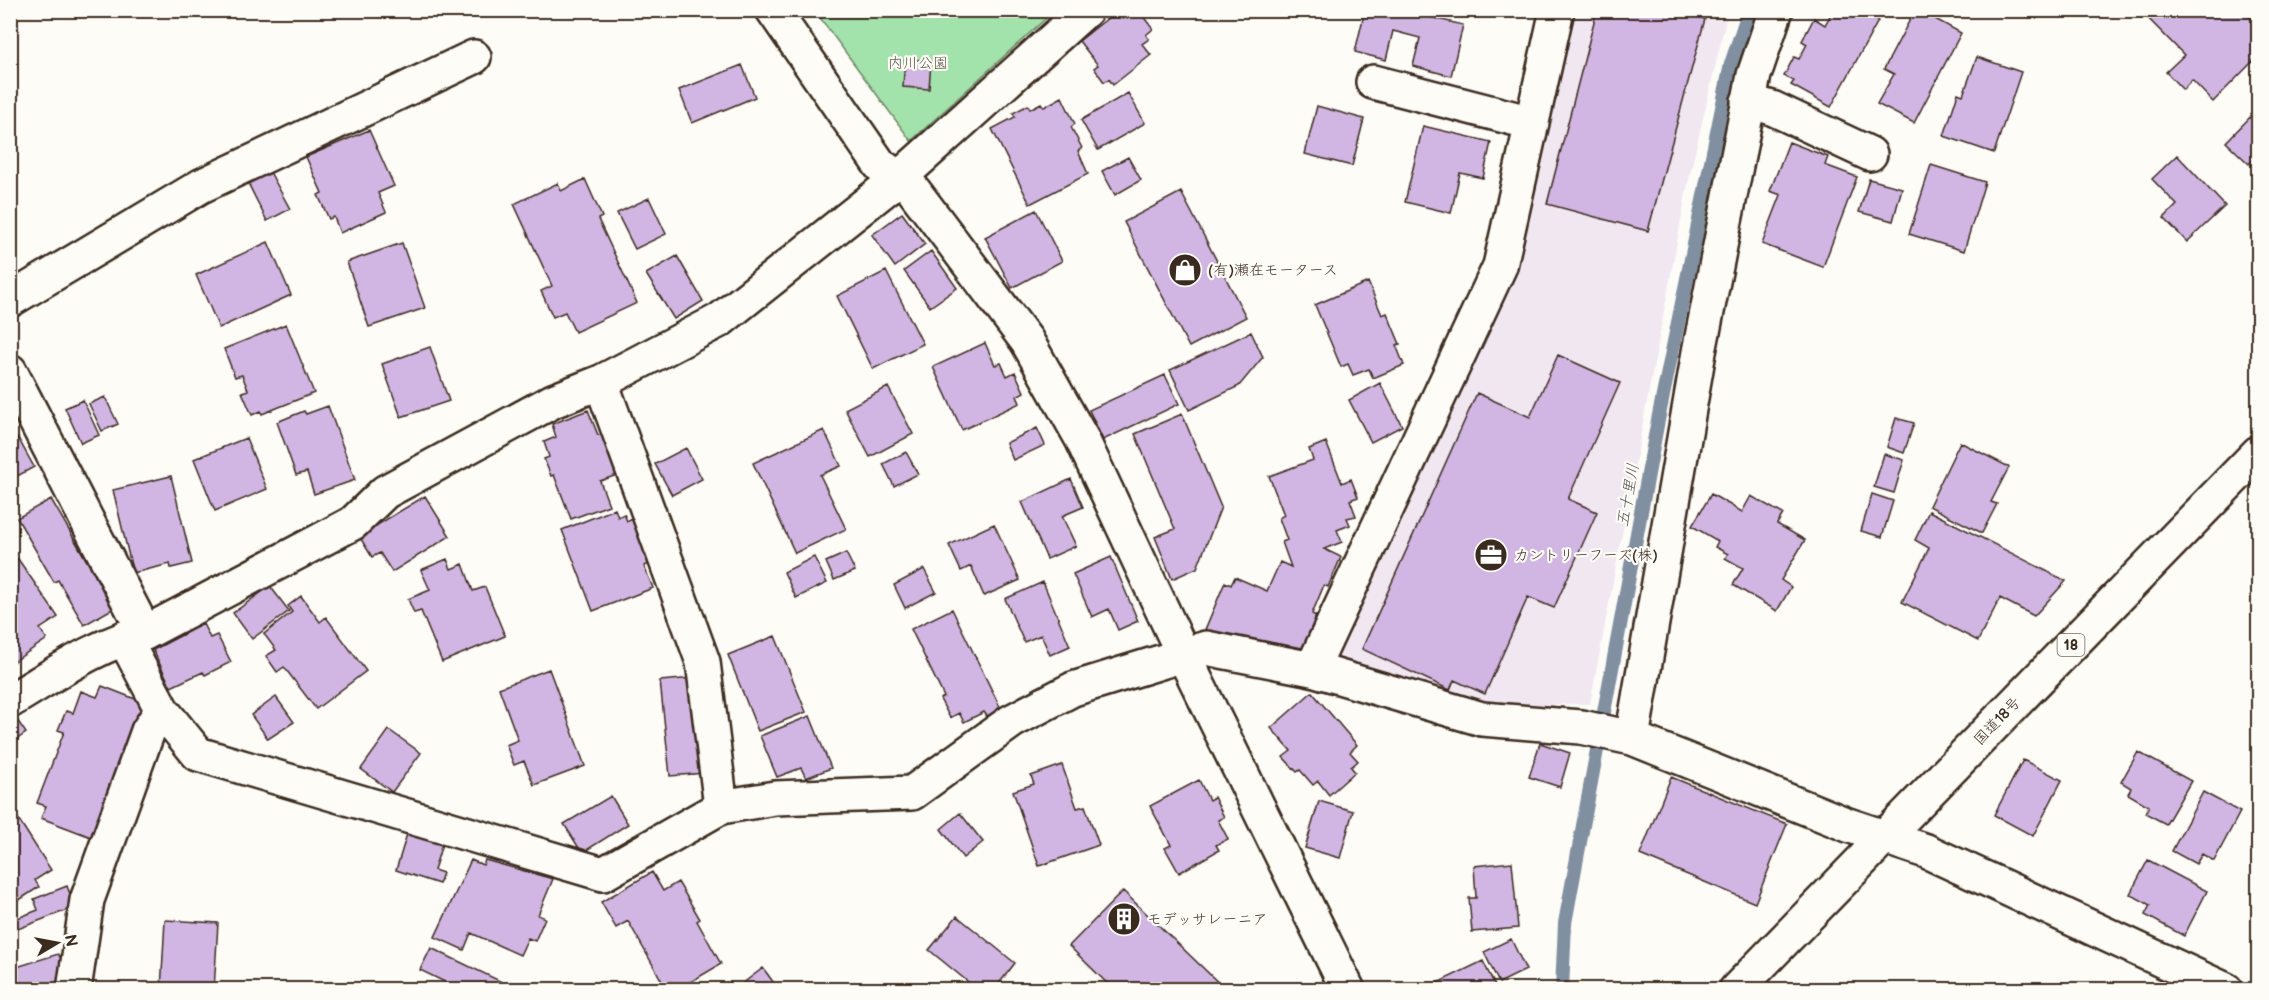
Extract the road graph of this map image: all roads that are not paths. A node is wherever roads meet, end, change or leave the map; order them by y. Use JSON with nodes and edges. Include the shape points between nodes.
{"nodes":[{"id":1,"x":773,"y":10,"type":"edge"},
{"id":2,"x":1086,"y":10,"type":"edge"},
{"id":3,"x":1557,"y":10,"type":"edge"},
{"id":4,"x":1776,"y":10,"type":"edge"},
{"id":5,"x":474,"y":57,"type":"dead end"},
{"id":6,"x":1373,"y":82,"type":"dead end"},
{"id":7,"x":1748,"y":101,"type":"junction"},
{"id":8,"x":1532,"y":123,"type":"junction"},
{"id":9,"x":1870,"y":154,"type":"dead end"},
{"id":10,"x":899,"y":178,"type":"junction"},
{"id":11,"x":10,"y":300,"type":"edge"},
{"id":12,"x":10,"y":371,"type":"edge"},
{"id":13,"x":601,"y":382,"type":"junction"},
{"id":14,"x":2259,"y":453,"type":"edge"},
{"id":15,"x":135,"y":635,"type":"junction"},
{"id":16,"x":1183,"y":654,"type":"junction"},
{"id":17,"x":1312,"y":669,"type":"junction"},
{"id":18,"x":10,"y":701,"type":"edge"},
{"id":19,"x":162,"y":710,"type":"junction"},
{"id":20,"x":1627,"y":737,"type":"junction"},
{"id":21,"x":721,"y":807,"type":"junction"},
{"id":22,"x":1883,"y":837,"type":"junction"},
{"id":23,"x":74,"y":990,"type":"edge"},
{"id":24,"x":1348,"y":990,"type":"edge"},
{"id":25,"x":1736,"y":990,"type":"edge"},
{"id":26,"x":2226,"y":990,"type":"edge"}],
"edges":[{"from":1,"to":10,"type":"main road","via":[[880,165]]},
{"from":2,"to":10,"type":"main road"},
{"from":3,"to":8,"type":"main road"},
{"from":4,"to":7,"type":"main road"},
{"from":5,"to":11,"type":"main road","via":[[201,186]]},
{"from":6,"to":8,"type":"main road"},
{"from":7,"to":9,"type":"main road","via":[[1772,108]]},
{"from":7,"to":20,"type":"main road"},
{"from":8,"to":17,"type":"main road","via":[[1500,266]]},
{"from":10,"to":13,"type":"main road","via":[[720,320]]},
{"from":10,"to":16,"type":"main road","via":[[911,187],[1027,341],[1082,438]]},
{"from":12,"to":15,"type":"main road"},
{"from":13,"to":15,"type":"main road","via":[[553,401],[385,492],[352,523]]},
{"from":13,"to":21,"type":"main road","via":[[703,662]]},
{"from":14,"to":22,"type":"main road","name":"国道18号","number":"18"},
{"from":15,"to":18,"type":"main road","via":[[98,648]]},
{"from":15,"to":19,"type":"main road"},
{"from":16,"to":17,"type":"main road","via":[[1206,648]]},
{"from":16,"to":21,"type":"main road","via":[[1073,689],[1012,721],[912,793],[775,798]]},
{"from":16,"to":24,"type":"main road"},
{"from":17,"to":20,"type":"main road","via":[[1482,718],[1581,727]]},
{"from":19,"to":21,"type":"main road","via":[[198,754],[603,874]]},
{"from":19,"to":23,"type":"main road","via":[[148,731],[87,900]]},
{"from":20,"to":22,"type":"main road"},
{"from":22,"to":25,"type":"main road","name":"国道18号","number":"18"},
{"from":22,"to":26,"type":"main road","via":[[1926,851]]}]}
